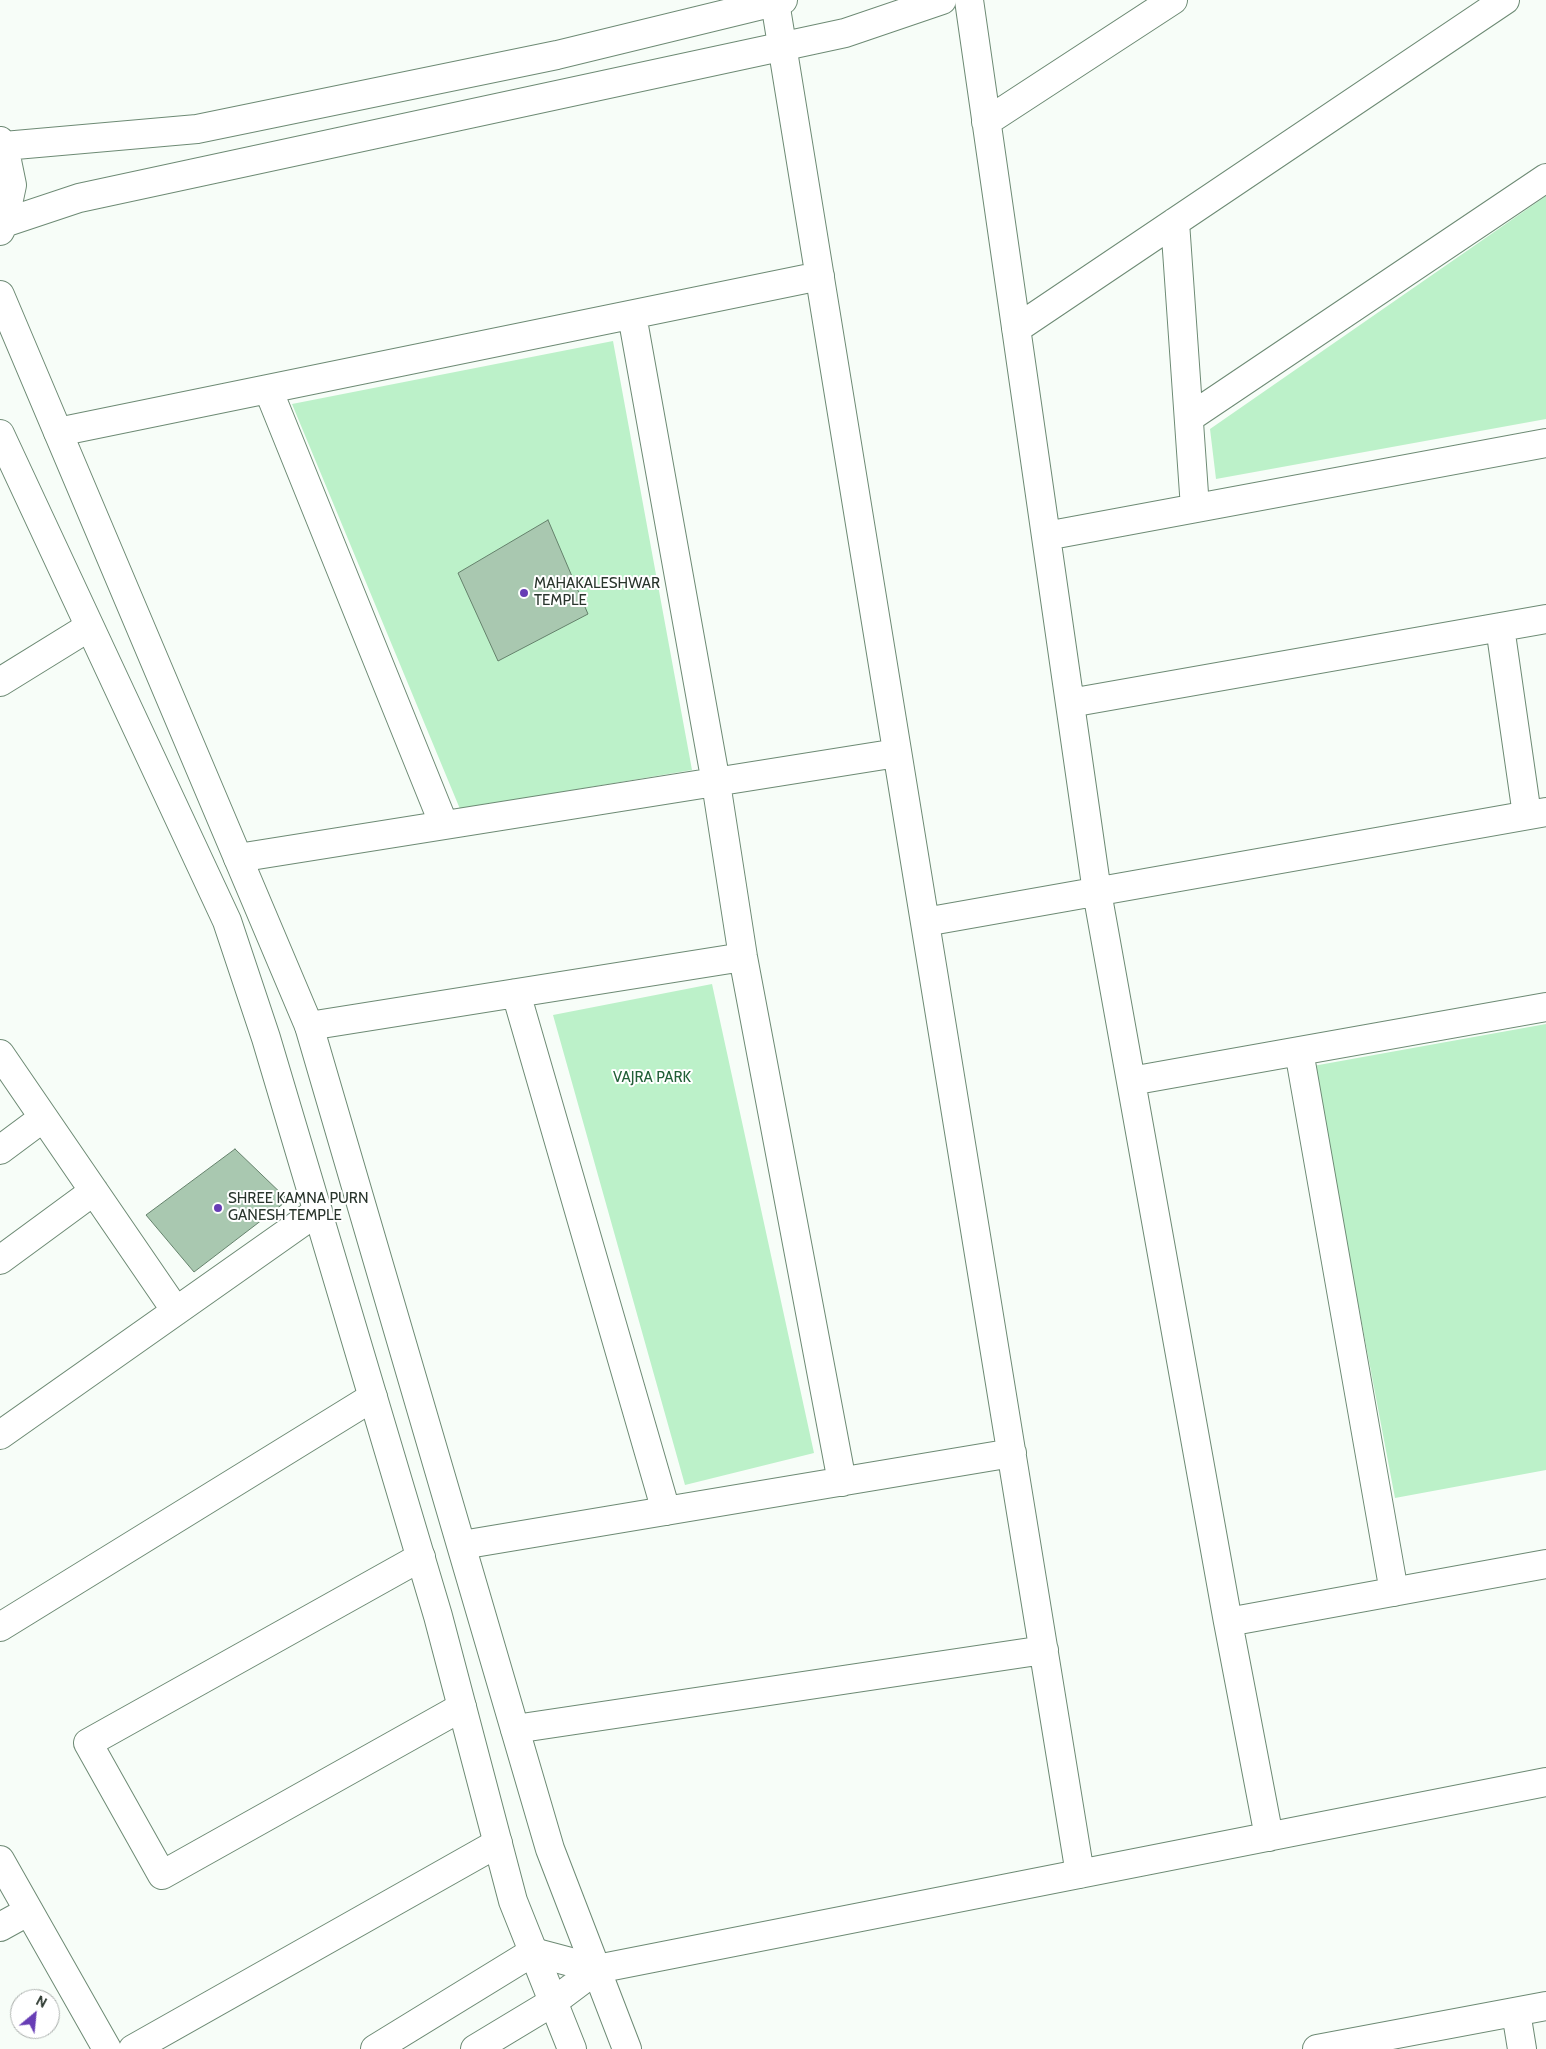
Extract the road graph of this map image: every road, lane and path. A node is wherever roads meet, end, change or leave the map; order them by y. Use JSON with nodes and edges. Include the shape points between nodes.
{"nodes":[{"id":1,"x":942,"y":0,"type":"edge"},
{"id":2,"x":969,"y":0,"type":"edge"},
{"id":3,"x":1173,"y":0,"type":"edge"},
{"id":4,"x":1505,"y":0,"type":"edge"},
{"id":5,"x":779,"y":1,"type":"edge"},
{"id":6,"x":782,"y":46,"type":"junction"},
{"id":7,"x":986,"y":122,"type":"junction"},
{"id":8,"x":2,"y":144,"type":"edge"},
{"id":9,"x":1546,"y":178,"type":"edge"},
{"id":10,"x":1175,"y":222,"type":"junction"},
{"id":11,"x":2,"y":227,"type":"edge"},
{"id":12,"x":820,"y":276,"type":"junction"},
{"id":13,"x":0,"y":295,"type":"edge"},
{"id":14,"x":632,"y":315,"type":"junction"},
{"id":15,"x":1016,"y":329,"type":"junction"},
{"id":16,"x":268,"y":389,"type":"junction"},
{"id":17,"x":1189,"y":418,"type":"junction"},
{"id":18,"x":58,"y":432,"type":"junction"},
{"id":19,"x":0,"y":434,"type":"edge"},
{"id":20,"x":1546,"y":444,"type":"edge"},
{"id":21,"x":1196,"y":508,"type":"junction"},
{"id":22,"x":1046,"y":536,"type":"junction"},
{"id":23,"x":1546,"y":619,"type":"edge"},
{"id":24,"x":89,"y":627,"type":"junction"},
{"id":25,"x":1500,"y":627,"type":"junction"},
{"id":26,"x":0,"y":682,"type":"edge"},
{"id":27,"x":1070,"y":703,"type":"junction"},
{"id":28,"x":897,"y":753,"type":"junction"},
{"id":29,"x":716,"y":783,"type":"junction"},
{"id":30,"x":1537,"y":814,"type":"edge"},
{"id":31,"x":444,"y":826,"type":"junction"},
{"id":32,"x":238,"y":858,"type":"junction"},
{"id":33,"x":1097,"y":892,"type":"junction"},
{"id":34,"x":925,"y":922,"type":"junction"},
{"id":35,"x":743,"y":957,"type":"junction"},
{"id":36,"x":516,"y":993,"type":"junction"},
{"id":37,"x":1546,"y":1007,"type":"edge"},
{"id":38,"x":309,"y":1026,"type":"junction"},
{"id":39,"x":1299,"y":1051,"type":"junction"},
{"id":40,"x":0,"y":1054,"type":"edge"},
{"id":41,"x":1132,"y":1081,"type":"junction"},
{"id":42,"x":44,"y":1118,"type":"junction"},
{"id":43,"x":0,"y":1150,"type":"edge"},
{"id":44,"x":94,"y":1191,"type":"junction"},
{"id":45,"x":318,"y":1211,"type":"junction"},
{"id":46,"x":0,"y":1260,"type":"edge"},
{"id":47,"x":176,"y":1311,"type":"junction"},
{"id":48,"x":373,"y":1397,"type":"junction"},
{"id":49,"x":0,"y":1435,"type":"edge"},
{"id":50,"x":1012,"y":1453,"type":"junction"},
{"id":51,"x":842,"y":1482,"type":"junction"},
{"id":52,"x":666,"y":1511,"type":"junction"},
{"id":53,"x":462,"y":1545,"type":"junction"},
{"id":54,"x":421,"y":1558,"type":"junction"},
{"id":55,"x":1546,"y":1564,"type":"edge"},
{"id":56,"x":1394,"y":1592,"type":"junction"},
{"id":57,"x":1228,"y":1622,"type":"junction"},
{"id":58,"x":0,"y":1627,"type":"edge"},
{"id":59,"x":1044,"y":1650,"type":"junction"},
{"id":60,"x":462,"y":1707,"type":"junction"},
{"id":61,"x":515,"y":1729,"type":"junction"},
{"id":62,"x":1546,"y":1782,"type":"edge"},
{"id":63,"x":1269,"y":1837,"type":"junction"},
{"id":64,"x":498,"y":1843,"type":"junction"},
{"id":65,"x":0,"y":1860,"type":"edge"},
{"id":66,"x":1080,"y":1874,"type":"junction"},
{"id":67,"x":29,"y":1911,"type":"junction"},
{"id":68,"x":0,"y":1927,"type":"edge"},
{"id":69,"x":533,"y":1952,"type":"junction"},
{"id":70,"x":596,"y":1969,"type":"junction"},
{"id":71,"x":553,"y":2002,"type":"junction"},
{"id":72,"x":1546,"y":2006,"type":"edge"},
{"id":73,"x":1516,"y":2012,"type":"junction"},
{"id":74,"x":1344,"y":2046,"type":"edge"},
{"id":75,"x":107,"y":2049,"type":"edge"},
{"id":76,"x":133,"y":2049,"type":"edge"},
{"id":77,"x":375,"y":2049,"type":"edge"},
{"id":78,"x":475,"y":2049,"type":"edge"},
{"id":79,"x":572,"y":2049,"type":"edge"},
{"id":80,"x":627,"y":2049,"type":"edge"},
{"id":81,"x":1317,"y":2049,"type":"edge"},
{"id":82,"x":1522,"y":2049,"type":"edge"}],
"edges":[{"from":1,"to":6,"type":"street","via":[[845,33]]},
{"from":2,"to":7,"type":"street"},
{"from":3,"to":7,"type":"street"},
{"from":4,"to":10,"type":"street"},
{"from":5,"to":6,"type":"street"},
{"from":5,"to":8,"type":"street","via":[[558,55],[197,129]]},
{"from":6,"to":11,"type":"street","via":[[79,198]]},
{"from":6,"to":12,"type":"street"},
{"from":7,"to":15,"type":"street"},
{"from":8,"to":11,"type":"street","via":[[12,185]]},
{"from":9,"to":17,"type":"street"},
{"from":10,"to":15,"type":"street"},
{"from":10,"to":17,"type":"street"},
{"from":12,"to":14,"type":"street"},
{"from":12,"to":28,"type":"street"},
{"from":13,"to":18,"type":"street"},
{"from":14,"to":16,"type":"street"},
{"from":14,"to":29,"type":"street"},
{"from":15,"to":22,"type":"street"},
{"from":16,"to":18,"type":"street"},
{"from":16,"to":31,"type":"street"},
{"from":17,"to":21,"type":"street"},
{"from":18,"to":32,"type":"street"},
{"from":19,"to":24,"type":"street"},
{"from":20,"to":21,"type":"street"},
{"from":21,"to":22,"type":"street"},
{"from":22,"to":27,"type":"street"},
{"from":23,"to":25,"type":"street"},
{"from":24,"to":26,"type":"street"},
{"from":24,"to":45,"type":"street","via":[[227,921]]},
{"from":25,"to":27,"type":"street"},
{"from":25,"to":30,"type":"street"},
{"from":27,"to":33,"type":"street"},
{"from":28,"to":29,"type":"street"},
{"from":28,"to":34,"type":"street"},
{"from":29,"to":31,"type":"street"},
{"from":29,"to":35,"type":"street"},
{"from":30,"to":33,"type":"street"},
{"from":31,"to":32,"type":"street"},
{"from":32,"to":38,"type":"street"},
{"from":33,"to":34,"type":"street"},
{"from":33,"to":41,"type":"street"},
{"from":34,"to":50,"type":"street"},
{"from":35,"to":36,"type":"street"},
{"from":35,"to":51,"type":"street"},
{"from":36,"to":38,"type":"street"},
{"from":36,"to":52,"type":"street"},
{"from":37,"to":39,"type":"street"},
{"from":38,"to":53,"type":"street"},
{"from":39,"to":41,"type":"street"},
{"from":39,"to":56,"type":"street"},
{"from":40,"to":42,"type":"street"},
{"from":41,"to":57,"type":"street"},
{"from":42,"to":43,"type":"street"},
{"from":42,"to":44,"type":"street"},
{"from":44,"to":46,"type":"street"},
{"from":44,"to":47,"type":"street"},
{"from":45,"to":47,"type":"street"},
{"from":45,"to":48,"type":"street"},
{"from":47,"to":49,"type":"street"},
{"from":48,"to":54,"type":"street"},
{"from":48,"to":58,"type":"street"},
{"from":50,"to":51,"type":"street"},
{"from":50,"to":59,"type":"street"},
{"from":51,"to":52,"type":"street"},
{"from":52,"to":53,"type":"street"},
{"from":53,"to":61,"type":"street"},
{"from":54,"to":60,"type":"street"},
{"from":54,"to":60,"type":"street","via":[[88,1743],[162,1875]]},
{"from":55,"to":56,"type":"street"},
{"from":56,"to":57,"type":"street"},
{"from":57,"to":63,"type":"street"},
{"from":59,"to":61,"type":"street"},
{"from":59,"to":66,"type":"street"},
{"from":60,"to":64,"type":"street"},
{"from":61,"to":70,"type":"street","via":[[550,1849]]},
{"from":62,"to":63,"type":"street"},
{"from":63,"to":66,"type":"street"},
{"from":64,"to":69,"type":"street","via":[[513,1901]]},
{"from":64,"to":76,"type":"street"},
{"from":65,"to":67,"type":"street"},
{"from":66,"to":70,"type":"street"},
{"from":67,"to":68,"type":"street"},
{"from":67,"to":75,"type":"street"},
{"from":69,"to":70,"type":"street"},
{"from":69,"to":71,"type":"street"},
{"from":69,"to":77,"type":"street"},
{"from":70,"to":71,"type":"street"},
{"from":70,"to":80,"type":"street"},
{"from":71,"to":78,"type":"street"},
{"from":71,"to":79,"type":"street"},
{"from":72,"to":73,"type":"street"},
{"from":73,"to":74,"type":"street"},
{"from":73,"to":82,"type":"street"},
{"from":74,"to":81,"type":"street"}]}
